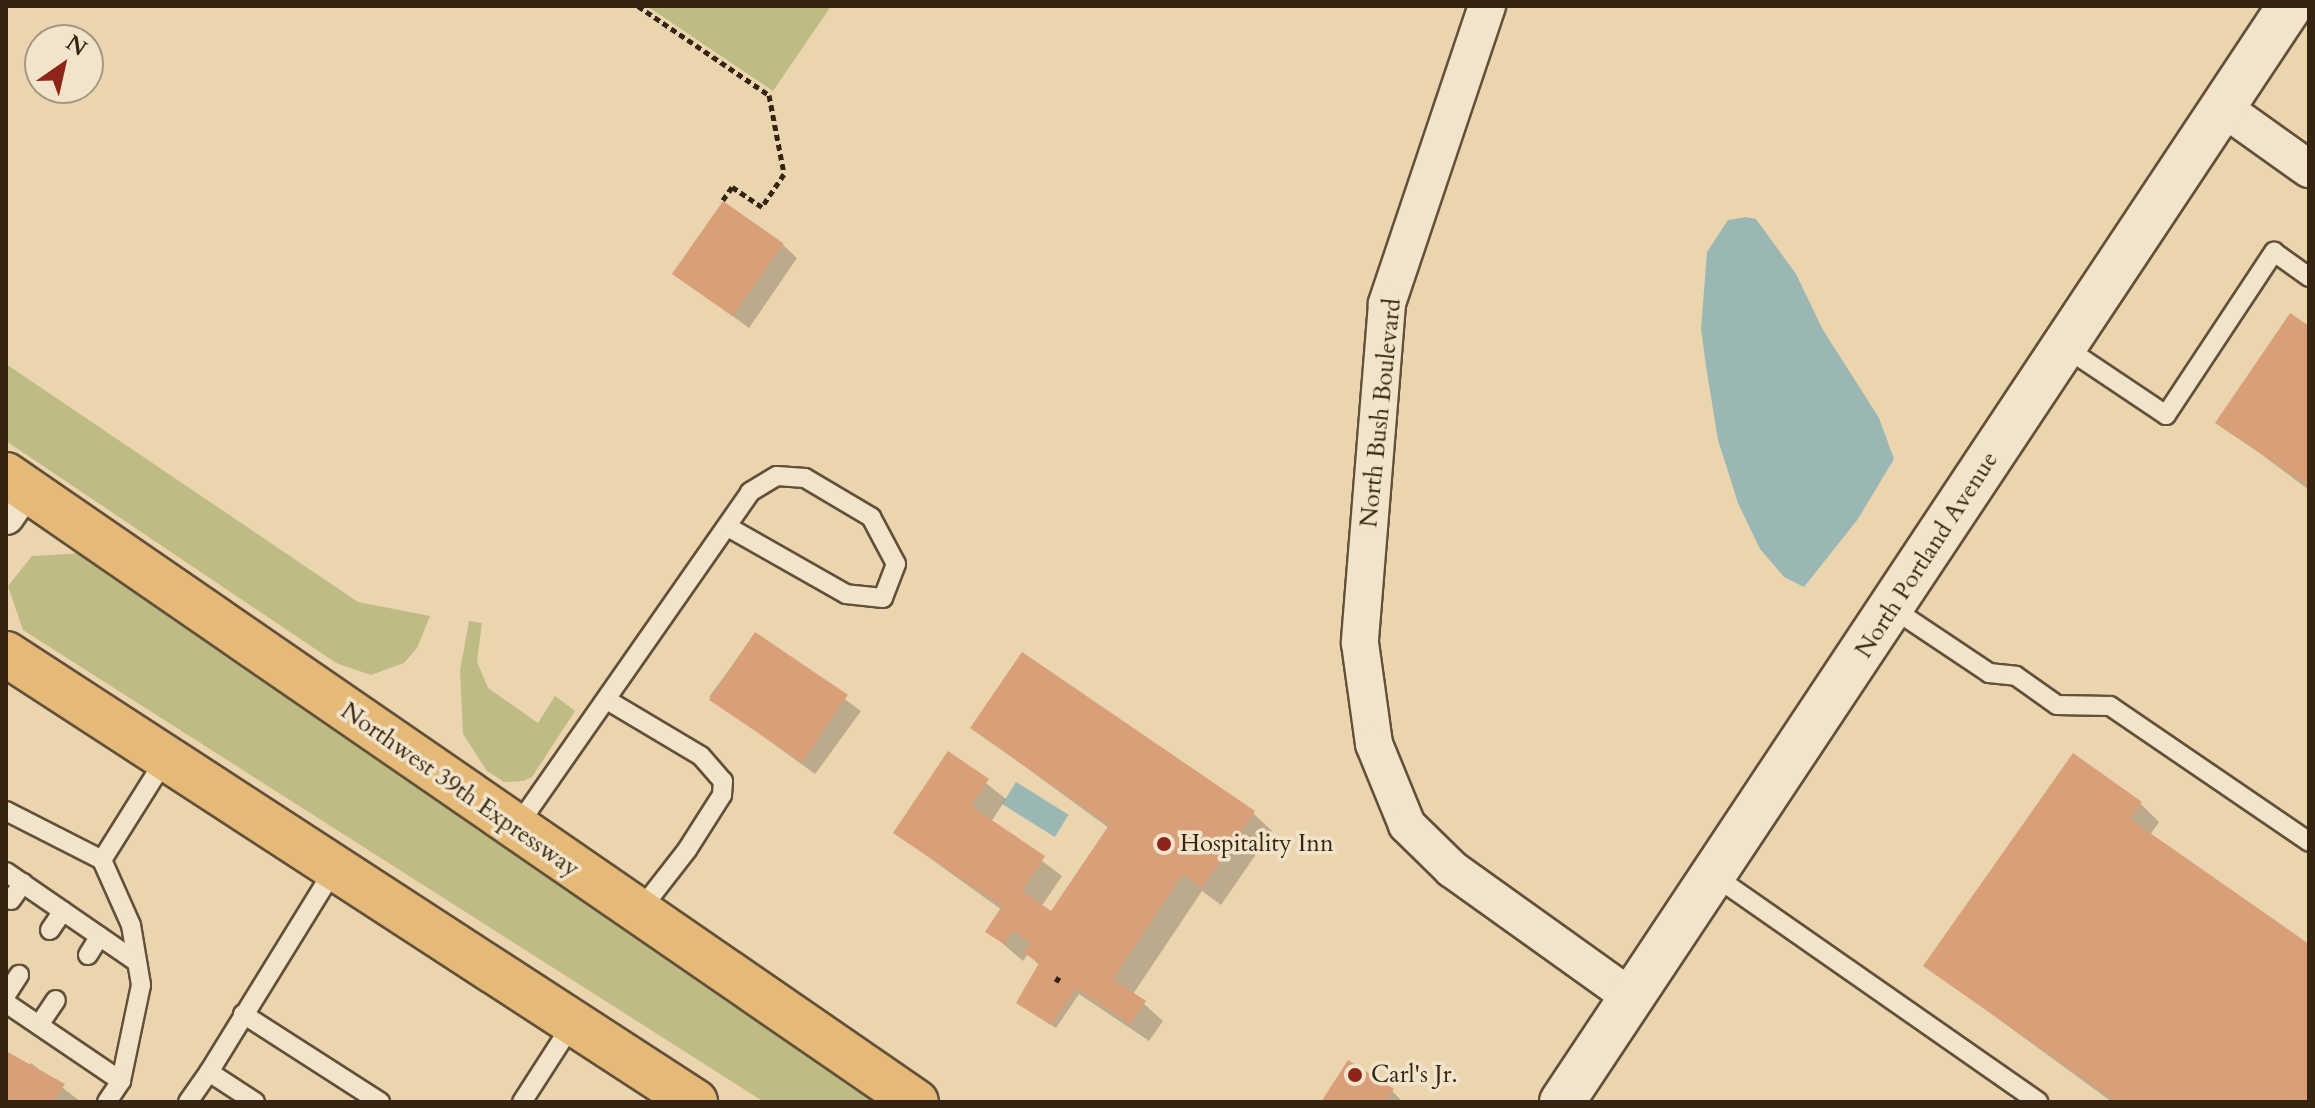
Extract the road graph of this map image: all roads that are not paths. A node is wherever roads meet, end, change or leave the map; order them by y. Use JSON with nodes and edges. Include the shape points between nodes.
{"nodes":[{"id":1,"x":1487,"y":6,"type":"edge"},
{"id":2,"x":2290,"y":6,"type":"edge"},
{"id":3,"x":2222,"y":107,"type":"junction"},
{"id":4,"x":2309,"y":169,"type":"edge"},
{"id":5,"x":2309,"y":277,"type":"edge"},
{"id":6,"x":2063,"y":346,"type":"junction"},
{"id":7,"x":12,"y":493,"type":"edge"},
{"id":8,"x":728,"y":527,"type":"junction"},
{"id":9,"x":1892,"y":608,"type":"junction"},
{"id":10,"x":6,"y":654,"type":"edge"},
{"id":11,"x":607,"y":700,"type":"junction"},
{"id":12,"x":166,"y":758,"type":"junction"},
{"id":13,"x":6,"y":811,"type":"edge"},
{"id":14,"x":516,"y":828,"type":"junction"},
{"id":15,"x":2309,"y":842,"type":"edge"},
{"id":16,"x":102,"y":860,"type":"junction"},
{"id":17,"x":335,"y":868,"type":"junction"},
{"id":18,"x":6,"y":872,"type":"edge"},
{"id":19,"x":1716,"y":877,"type":"junction"},
{"id":20,"x":23,"y":883,"type":"junction"},
{"id":21,"x":11,"y":900,"type":"dead end"},
{"id":22,"x":63,"y":911,"type":"junction"},
{"id":23,"x":638,"y":913,"type":"junction"},
{"id":24,"x":50,"y":930,"type":"dead end"},
{"id":25,"x":100,"y":936,"type":"junction"},
{"id":26,"x":88,"y":955,"type":"dead end"},
{"id":27,"x":137,"y":962,"type":"junction"},
{"id":28,"x":19,"y":975,"type":"dead end"},
{"id":29,"x":6,"y":995,"type":"edge"},
{"id":30,"x":1632,"y":998,"type":"junction"},
{"id":31,"x":56,"y":1000,"type":"dead end"},
{"id":32,"x":6,"y":1003,"type":"edge"},
{"id":33,"x":243,"y":1014,"type":"junction"},
{"id":34,"x":573,"y":1023,"type":"junction"},
{"id":35,"x":39,"y":1025,"type":"junction"},
{"id":36,"x":209,"y":1072,"type":"junction"},
{"id":37,"x":121,"y":1081,"type":"junction"},
{"id":38,"x":107,"y":1102,"type":"edge"},
{"id":39,"x":188,"y":1102,"type":"edge"},
{"id":40,"x":255,"y":1102,"type":"edge"},
{"id":41,"x":380,"y":1102,"type":"edge"},
{"id":42,"x":522,"y":1102,"type":"edge"},
{"id":43,"x":695,"y":1102,"type":"edge"},
{"id":44,"x":916,"y":1102,"type":"edge"},
{"id":45,"x":1562,"y":1102,"type":"edge"},
{"id":46,"x":2038,"y":1102,"type":"edge"}],
"edges":[{"from":1,"to":30,"type":"street","name":"North Bush Boulevard","via":[[1387,304],[1360,643],[1374,744],[1407,825],[1476,888]]},
{"from":2,"to":3,"type":"main road","name":"North Portland Avenue"},
{"from":3,"to":4,"type":"street"},
{"from":3,"to":6,"type":"main road","name":"North Portland Avenue"},
{"from":5,"to":6,"type":"lane","via":[[2274,252],[2166,415]]},
{"from":6,"to":9,"type":"main road","name":"North Portland Avenue"},
{"from":7,"to":14,"type":"highway","name":"Northwest 39th Expressway"},
{"from":8,"to":8,"type":"lane","via":[[750,492],[777,476],[805,478],[871,517],[896,564],[883,598],[846,594]]},
{"from":8,"to":11,"type":"lane"},
{"from":9,"to":15,"type":"lane","via":[[1989,673],[2016,676],[2057,705],[2110,706]]},
{"from":9,"to":19,"type":"main road","name":"North Portland Avenue"},
{"from":10,"to":12,"type":"highway"},
{"from":11,"to":14,"type":"lane"},
{"from":11,"to":23,"type":"lane","via":[[701,756],[723,781],[722,795],[687,850]]},
{"from":12,"to":16,"type":"lane"},
{"from":12,"to":17,"type":"highway"},
{"from":13,"to":16,"type":"lane"},
{"from":14,"to":23,"type":"highway","name":"Northwest 39th Expressway"},
{"from":16,"to":27,"type":"lane","via":[[131,925]]},
{"from":17,"to":33,"type":"lane"},
{"from":17,"to":34,"type":"highway"},
{"from":18,"to":20,"type":"lane"},
{"from":19,"to":30,"type":"main road","name":"North Portland Avenue"},
{"from":19,"to":46,"type":"lane"},
{"from":20,"to":21,"type":"lane"},
{"from":20,"to":22,"type":"lane"},
{"from":22,"to":24,"type":"lane"},
{"from":22,"to":25,"type":"lane"},
{"from":23,"to":44,"type":"highway","name":"Northwest 39th Expressway"},
{"from":25,"to":26,"type":"lane"},
{"from":25,"to":27,"type":"lane"},
{"from":27,"to":37,"type":"lane","via":[[141,985]]},
{"from":28,"to":29,"type":"lane"},
{"from":30,"to":45,"type":"main road","name":"North Portland Avenue"},
{"from":31,"to":35,"type":"lane"},
{"from":32,"to":35,"type":"lane"},
{"from":33,"to":36,"type":"lane"},
{"from":33,"to":41,"type":"lane"},
{"from":34,"to":42,"type":"lane"},
{"from":34,"to":43,"type":"highway"},
{"from":35,"to":37,"type":"lane"},
{"from":36,"to":39,"type":"lane"},
{"from":36,"to":40,"type":"lane"},
{"from":37,"to":38,"type":"lane"}]}
